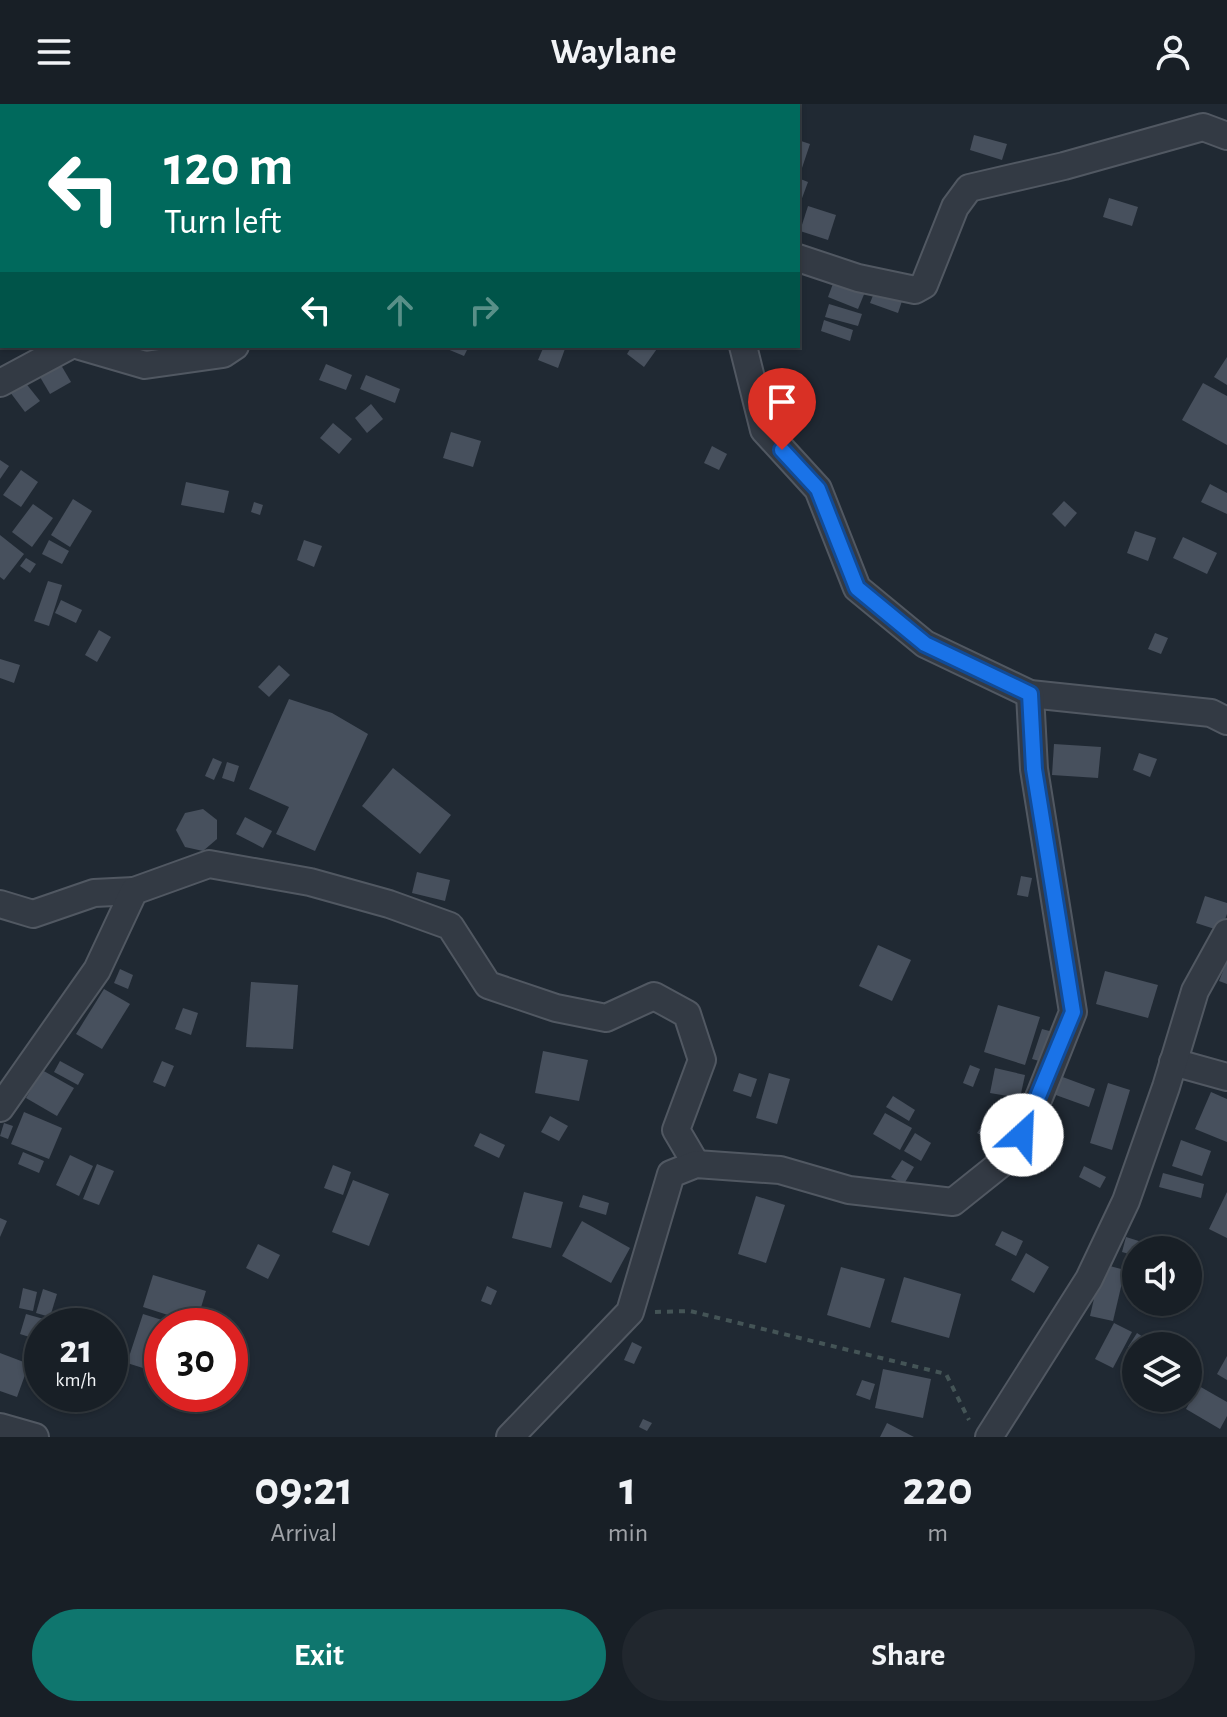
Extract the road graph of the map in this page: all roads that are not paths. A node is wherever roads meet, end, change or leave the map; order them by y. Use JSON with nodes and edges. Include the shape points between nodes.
{"nodes":[{"id":1,"x":1227,"y":136,"type":"edge"},
{"id":2,"x":800,"y":259,"type":"edge"},
{"id":3,"x":65,"y":348,"type":"edge"},
{"id":4,"x":87,"y":348,"type":"edge"},
{"id":5,"x":232,"y":348,"type":"edge"},
{"id":6,"x":744,"y":348,"type":"edge"},
{"id":7,"x":0,"y":383,"type":"edge"},
{"id":8,"x":1030,"y":694,"type":"junction"},
{"id":9,"x":1227,"y":721,"type":"edge"},
{"id":10,"x":134,"y":891,"type":"junction"},
{"id":11,"x":0,"y":904,"type":"edge"},
{"id":12,"x":1227,"y":933,"type":"edge"},
{"id":13,"x":1173,"y":1062,"type":"junction"},
{"id":14,"x":1227,"y":1077,"type":"edge"},
{"id":15,"x":0,"y":1108,"type":"edge"},
{"id":16,"x":696,"y":1164,"type":"junction"},
{"id":17,"x":0,"y":1427,"type":"edge"},
{"id":18,"x":980,"y":1431,"type":"edge"},
{"id":19,"x":35,"y":1437,"type":"edge"},
{"id":20,"x":510,"y":1437,"type":"edge"}],
"edges":[{"from":1,"to":2,"type":"street","via":[[1203,127],[969,188],[955,207],[924,285],[915,290]]},
{"from":3,"to":7,"type":"street"},
{"from":4,"to":5,"type":"street","via":[[145,365],[223,354]]},
{"from":6,"to":8,"type":"street","via":[[764,430],[818,489],[857,588],[925,644]]},
{"from":8,"to":9,"type":"street","via":[[1211,713]]},
{"from":8,"to":16,"type":"street","via":[[1034,769],[1073,1012],[1013,1154],[953,1202],[849,1190],[780,1170]]},
{"from":10,"to":11,"type":"street","via":[[94,893],[33,914]]},
{"from":10,"to":15,"type":"street","via":[[97,970]]},
{"from":10,"to":16,"type":"street","via":[[209,864],[310,882],[450,926],[488,985],[556,1008],[606,1018],[654,996],[687,1014],[702,1060],[676,1130]]},
{"from":12,"to":13,"type":"street","via":[[1195,991]]},
{"from":13,"to":14,"type":"street"},
{"from":13,"to":18,"type":"street","via":[[1126,1201],[1089,1279],[1022,1389]]},
{"from":16,"to":20,"type":"street","via":[[671,1174],[630,1312]]},
{"from":17,"to":19,"type":"street"}]}
